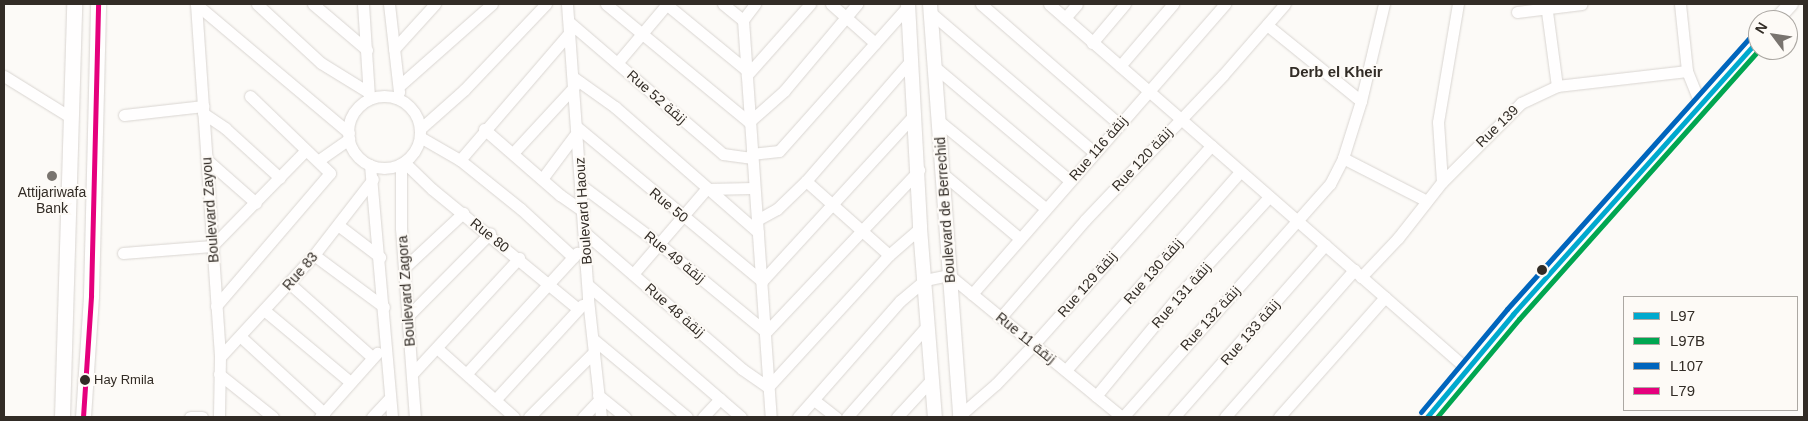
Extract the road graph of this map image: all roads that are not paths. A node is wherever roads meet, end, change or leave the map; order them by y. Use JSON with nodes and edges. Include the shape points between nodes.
{"nodes":[{"id":1,"x":74,"y":4,"type":"edge"},
{"id":2,"x":98,"y":4,"type":"edge"},
{"id":3,"x":196,"y":4,"type":"edge"},
{"id":4,"x":257,"y":4,"type":"edge"},
{"id":5,"x":313,"y":4,"type":"edge"},
{"id":6,"x":363,"y":4,"type":"edge"},
{"id":7,"x":389,"y":4,"type":"edge"},
{"id":8,"x":435,"y":4,"type":"edge"},
{"id":9,"x":492,"y":4,"type":"edge"},
{"id":10,"x":546,"y":4,"type":"edge"},
{"id":11,"x":567,"y":4,"type":"edge"},
{"id":12,"x":606,"y":4,"type":"edge"},
{"id":13,"x":667,"y":4,"type":"edge"},
{"id":14,"x":723,"y":4,"type":"edge"},
{"id":15,"x":756,"y":4,"type":"edge"},
{"id":16,"x":810,"y":4,"type":"edge"},
{"id":17,"x":831,"y":4,"type":"edge"},
{"id":18,"x":857,"y":4,"type":"edge"},
{"id":19,"x":981,"y":4,"type":"edge"},
{"id":20,"x":1048,"y":4,"type":"edge"},
{"id":21,"x":1077,"y":4,"type":"edge"},
{"id":22,"x":1125,"y":4,"type":"edge"},
{"id":23,"x":1173,"y":4,"type":"edge"},
{"id":24,"x":1224,"y":4,"type":"edge"},
{"id":25,"x":1285,"y":4,"type":"edge"},
{"id":26,"x":1384,"y":4,"type":"edge"},
{"id":27,"x":1458,"y":4,"type":"edge"},
{"id":28,"x":1582,"y":4,"type":"edge"},
{"id":29,"x":1680,"y":4,"type":"edge"},
{"id":30,"x":908,"y":5,"type":"edge"},
{"id":31,"x":1546,"y":6,"type":"edge"},
{"id":32,"x":930,"y":8,"type":"edge"},
{"id":33,"x":1517,"y":12,"type":"dead end"},
{"id":34,"x":846,"y":16,"type":"junction"},
{"id":35,"x":1065,"y":18,"type":"junction"},
{"id":36,"x":743,"y":20,"type":"junction"},
{"id":37,"x":1266,"y":25,"type":"junction"},
{"id":38,"x":569,"y":27,"type":"junction"},
{"id":39,"x":642,"y":33,"type":"junction"},
{"id":40,"x":875,"y":43,"type":"junction"},
{"id":41,"x":1092,"y":43,"type":"junction"},
{"id":42,"x":394,"y":49,"type":"junction"},
{"id":43,"x":367,"y":50,"type":"junction"},
{"id":44,"x":1748,"y":51,"type":"edge"},
{"id":45,"x":911,"y":60,"type":"junction"},
{"id":46,"x":618,"y":62,"type":"junction"},
{"id":47,"x":1120,"y":66,"type":"junction"},
{"id":48,"x":936,"y":68,"type":"junction"},
{"id":49,"x":1686,"y":71,"type":"junction"},
{"id":50,"x":746,"y":72,"type":"junction"},
{"id":51,"x":4,"y":76,"type":"edge"},
{"id":52,"x":573,"y":82,"type":"junction"},
{"id":53,"x":399,"y":86,"type":"junction"},
{"id":54,"x":1557,"y":86,"type":"junction"},
{"id":55,"x":1149,"y":91,"type":"junction"},
{"id":56,"x":250,"y":96,"type":"dead end"},
{"id":57,"x":369,"y":96,"type":"junction"},
{"id":58,"x":399,"y":99,"type":"junction"},
{"id":59,"x":1361,"y":101,"type":"junction"},
{"id":60,"x":1700,"y":104,"type":"junction"},
{"id":61,"x":203,"y":109,"type":"junction"},
{"id":62,"x":915,"y":114,"type":"junction"},
{"id":63,"x":124,"y":115,"type":"dead end"},
{"id":64,"x":70,"y":118,"type":"junction"},
{"id":65,"x":1180,"y":119,"type":"junction"},
{"id":66,"x":939,"y":121,"type":"junction"},
{"id":67,"x":749,"y":122,"type":"junction"},
{"id":68,"x":1119,"y":124,"type":"junction"},
{"id":69,"x":484,"y":129,"type":"junction"},
{"id":70,"x":577,"y":129,"type":"junction"},
{"id":71,"x":420,"y":133,"type":"junction"},
{"id":72,"x":349,"y":136,"type":"junction"},
{"id":73,"x":1211,"y":146,"type":"junction"},
{"id":74,"x":306,"y":150,"type":"junction"},
{"id":75,"x":1094,"y":152,"type":"junction"},
{"id":76,"x":513,"y":153,"type":"junction"},
{"id":77,"x":751,"y":156,"type":"junction"},
{"id":78,"x":1343,"y":158,"type":"junction"},
{"id":79,"x":207,"y":160,"type":"junction"},
{"id":80,"x":319,"y":160,"type":"junction"},
{"id":81,"x":460,"y":160,"type":"junction"},
{"id":82,"x":402,"y":163,"type":"junction"},
{"id":83,"x":370,"y":165,"type":"junction"},
{"id":84,"x":919,"y":170,"type":"junction"},
{"id":85,"x":1240,"y":172,"type":"junction"},
{"id":86,"x":943,"y":174,"type":"junction"},
{"id":87,"x":280,"y":178,"type":"junction"},
{"id":88,"x":373,"y":178,"type":"junction"},
{"id":89,"x":542,"y":179,"type":"junction"},
{"id":90,"x":1069,"y":180,"type":"junction"},
{"id":91,"x":806,"y":181,"type":"junction"},
{"id":92,"x":1442,"y":182,"type":"junction"},
{"id":93,"x":582,"y":186,"type":"junction"},
{"id":94,"x":752,"y":188,"type":"junction"},
{"id":95,"x":706,"y":189,"type":"junction"},
{"id":96,"x":1269,"y":196,"type":"junction"},
{"id":97,"x":1427,"y":201,"type":"junction"},
{"id":98,"x":256,"y":203,"type":"junction"},
{"id":99,"x":834,"y":204,"type":"junction"},
{"id":100,"x":1044,"y":207,"type":"junction"},
{"id":101,"x":583,"y":211,"type":"junction"},
{"id":102,"x":463,"y":213,"type":"junction"},
{"id":103,"x":681,"y":216,"type":"junction"},
{"id":104,"x":1298,"y":220,"type":"junction"},
{"id":105,"x":338,"y":225,"type":"junction"},
{"id":106,"x":757,"y":226,"type":"junction"},
{"id":107,"x":920,"y":228,"type":"junction"},
{"id":108,"x":862,"y":229,"type":"junction"},
{"id":109,"x":584,"y":232,"type":"junction"},
{"id":110,"x":490,"y":233,"type":"junction"},
{"id":111,"x":1018,"y":237,"type":"junction"},
{"id":112,"x":658,"y":243,"type":"junction"},
{"id":113,"x":1325,"y":245,"type":"junction"},
{"id":114,"x":212,"y":246,"type":"junction"},
{"id":115,"x":585,"y":246,"type":"junction"},
{"id":116,"x":123,"y":253,"type":"dead end"},
{"id":117,"x":314,"y":255,"type":"junction"},
{"id":118,"x":889,"y":255,"type":"junction"},
{"id":119,"x":380,"y":257,"type":"junction"},
{"id":120,"x":573,"y":257,"type":"junction"},
{"id":121,"x":519,"y":258,"type":"junction"},
{"id":122,"x":404,"y":268,"type":"junction"},
{"id":123,"x":633,"y":274,"type":"junction"},
{"id":124,"x":1357,"y":274,"type":"junction"},
{"id":125,"x":950,"y":275,"type":"junction"},
{"id":126,"x":925,"y":280,"type":"junction"},
{"id":127,"x":762,"y":281,"type":"junction"},
{"id":128,"x":289,"y":283,"type":"junction"},
{"id":129,"x":548,"y":283,"type":"junction"},
{"id":130,"x":588,"y":285,"type":"junction"},
{"id":131,"x":972,"y":294,"type":"junction"},
{"id":132,"x":1385,"y":297,"type":"junction"},
{"id":133,"x":588,"y":300,"type":"junction"},
{"id":134,"x":216,"y":306,"type":"junction"},
{"id":135,"x":384,"y":307,"type":"junction"},
{"id":136,"x":577,"y":308,"type":"junction"},
{"id":137,"x":264,"y":310,"type":"junction"},
{"id":138,"x":407,"y":317,"type":"junction"},
{"id":139,"x":1001,"y":317,"type":"junction"},
{"id":140,"x":927,"y":326,"type":"junction"},
{"id":141,"x":766,"y":332,"type":"junction"},
{"id":142,"x":241,"y":336,"type":"junction"},
{"id":143,"x":593,"y":339,"type":"junction"},
{"id":144,"x":387,"y":343,"type":"junction"},
{"id":145,"x":1034,"y":344,"type":"junction"},
{"id":146,"x":438,"y":349,"type":"junction"},
{"id":147,"x":594,"y":352,"type":"junction"},
{"id":148,"x":220,"y":357,"type":"junction"},
{"id":149,"x":372,"y":357,"type":"junction"},
{"id":150,"x":1466,"y":368,"type":"junction"},
{"id":151,"x":1066,"y":370,"type":"junction"},
{"id":152,"x":467,"y":373,"type":"junction"},
{"id":153,"x":219,"y":374,"type":"junction"},
{"id":154,"x":412,"y":374,"type":"junction"},
{"id":155,"x":931,"y":380,"type":"junction"},
{"id":156,"x":350,"y":382,"type":"junction"},
{"id":157,"x":768,"y":387,"type":"junction"},
{"id":158,"x":1096,"y":396,"type":"junction"},
{"id":159,"x":390,"y":398,"type":"junction"},
{"id":160,"x":599,"y":398,"type":"junction"},
{"id":161,"x":720,"y":398,"type":"junction"},
{"id":162,"x":496,"y":400,"type":"junction"},
{"id":163,"x":814,"y":400,"type":"junction"},
{"id":164,"x":322,"y":415,"type":"edge"},
{"id":165,"x":1433,"y":415,"type":"edge"},
{"id":166,"x":62,"y":417,"type":"edge"},
{"id":167,"x":83,"y":417,"type":"edge"},
{"id":168,"x":190,"y":417,"type":"edge"},
{"id":169,"x":202,"y":417,"type":"edge"},
{"id":170,"x":219,"y":417,"type":"edge"},
{"id":171,"x":273,"y":417,"type":"edge"},
{"id":172,"x":372,"y":417,"type":"edge"},
{"id":173,"x":392,"y":417,"type":"edge"},
{"id":174,"x":416,"y":417,"type":"edge"},
{"id":175,"x":514,"y":417,"type":"edge"},
{"id":176,"x":529,"y":417,"type":"edge"},
{"id":177,"x":583,"y":417,"type":"edge"},
{"id":178,"x":601,"y":417,"type":"edge"},
{"id":179,"x":625,"y":417,"type":"edge"},
{"id":180,"x":687,"y":417,"type":"edge"},
{"id":181,"x":703,"y":417,"type":"edge"},
{"id":182,"x":741,"y":417,"type":"edge"},
{"id":183,"x":771,"y":417,"type":"edge"},
{"id":184,"x":798,"y":417,"type":"edge"},
{"id":185,"x":836,"y":417,"type":"edge"},
{"id":186,"x":847,"y":417,"type":"edge"},
{"id":187,"x":897,"y":417,"type":"edge"},
{"id":188,"x":935,"y":417,"type":"edge"},
{"id":189,"x":959,"y":417,"type":"edge"},
{"id":190,"x":1123,"y":417,"type":"edge"},
{"id":191,"x":1174,"y":417,"type":"edge"},
{"id":192,"x":1225,"y":417,"type":"edge"},
{"id":193,"x":1279,"y":417,"type":"edge"}],
"edges":[{"from":1,"to":64,"type":"main road"},
{"from":2,"to":167,"type":"main road","via":[[91,295]]},
{"from":3,"to":61,"type":"street","name":"Boulevard Zayou"},
{"from":3,"to":72,"type":"street"},
{"from":4,"to":57,"type":"street","via":[[321,63]]},
{"from":5,"to":43,"type":"street"},
{"from":6,"to":43,"type":"street"},
{"from":7,"to":42,"type":"street"},
{"from":8,"to":42,"type":"street"},
{"from":9,"to":53,"type":"street"},
{"from":10,"to":71,"type":"street"},
{"from":11,"to":38,"type":"street","name":"Boulevard Haouz"},
{"from":12,"to":39,"type":"street"},
{"from":13,"to":39,"type":"street"},
{"from":13,"to":50,"type":"street"},
{"from":14,"to":36,"type":"street"},
{"from":15,"to":36,"type":"street"},
{"from":16,"to":50,"type":"street"},
{"from":17,"to":34,"type":"street"},
{"from":18,"to":34,"type":"street"},
{"from":19,"to":68,"type":"street"},
{"from":20,"to":35,"type":"street"},
{"from":21,"to":35,"type":"street"},
{"from":22,"to":41,"type":"street"},
{"from":23,"to":47,"type":"street"},
{"from":24,"to":55,"type":"street","name":"Rue 116 زنقة"},
{"from":25,"to":37,"type":"street","name":"Rue 120 زنقة"},
{"from":26,"to":59,"type":"street","name":"Rue 132 زنقة"},
{"from":27,"to":92,"type":"street","via":[[1438,122]]},
{"from":28,"to":31,"type":"street"},
{"from":29,"to":49,"type":"street"},
{"from":30,"to":40,"type":"street"},
{"from":30,"to":45,"type":"street","name":"Boulevard de Berrechid"},
{"from":31,"to":33,"type":"street"},
{"from":31,"to":54,"type":"street"},
{"from":32,"to":48,"type":"street","name":"Boulevard de Berrechid"},
{"from":32,"to":75,"type":"street"},
{"from":34,"to":40,"type":"street"},
{"from":34,"to":67,"type":"street","via":[[784,91]]},
{"from":35,"to":41,"type":"street"},
{"from":36,"to":50,"type":"street"},
{"from":37,"to":59,"type":"street"},
{"from":37,"to":65,"type":"street","name":"Rue 120 زنقة"},
{"from":38,"to":46,"type":"street","name":"Rue 52 زنقة"},
{"from":38,"to":52,"type":"street","name":"Boulevard Haouz"},
{"from":38,"to":69,"type":"street"},
{"from":39,"to":46,"type":"street"},
{"from":39,"to":67,"type":"street"},
{"from":40,"to":77,"type":"street","name":"Rue 52 زنقة","via":[[786,144],[775,154]]},
{"from":41,"to":47,"type":"street"},
{"from":42,"to":53,"type":"street"},
{"from":43,"to":57,"type":"street"},
{"from":44,"to":60,"type":"street"},
{"from":45,"to":62,"type":"street","name":"Boulevard de Berrechid"},
{"from":45,"to":91,"type":"street"},
{"from":46,"to":77,"type":"street","name":"Rue 52 زنقة","via":[[723,154]]},
{"from":47,"to":55,"type":"street"},
{"from":48,"to":66,"type":"street","name":"Boulevard de Berrechid"},
{"from":48,"to":90,"type":"street"},
{"from":49,"to":54,"type":"street","name":"Rue 139"},
{"from":49,"to":60,"type":"street"},
{"from":50,"to":67,"type":"street"},
{"from":51,"to":64,"type":"street"},
{"from":52,"to":70,"type":"street","name":"Boulevard Haouz"},
{"from":52,"to":76,"type":"street"},
{"from":52,"to":95,"type":"street","via":[[615,107]]},
{"from":53,"to":58,"type":"street"},
{"from":54,"to":92,"type":"street","name":"Rue 139","via":[[1513,108]]},
{"from":55,"to":65,"type":"street"},
{"from":55,"to":68,"type":"street","name":"Rue 116 زنقة"},
{"from":56,"to":74,"type":"street"},
{"from":57,"to":58,"type":"street"},
{"from":57,"to":72,"type":"street","via":[[352,117]]},
{"from":58,"to":71,"type":"street","via":[[414,111]]},
{"from":59,"to":78,"type":"street","name":"Rue 132 زنقة"},
{"from":60,"to":150,"type":"street"},
{"from":61,"to":63,"type":"street"},
{"from":61,"to":79,"type":"street","name":"Boulevard Zayou"},
{"from":61,"to":87,"type":"street"},
{"from":62,"to":84,"type":"street","name":"Boulevard de Berrechid"},
{"from":62,"to":99,"type":"street"},
{"from":64,"to":166,"type":"main road"},
{"from":65,"to":73,"type":"street"},
{"from":65,"to":139,"type":"street","name":"Rue 120 زنقة","via":[[1085,220]]},
{"from":66,"to":86,"type":"street","name":"Boulevard de Berrechid"},
{"from":66,"to":100,"type":"street"},
{"from":67,"to":77,"type":"street"},
{"from":68,"to":75,"type":"street","name":"Rue 116 زنقة"},
{"from":69,"to":76,"type":"street"},
{"from":69,"to":81,"type":"street"},
{"from":70,"to":89,"type":"street"},
{"from":70,"to":93,"type":"street","name":"Boulevard Haouz"},
{"from":70,"to":103,"type":"street","name":"Rue 50"},
{"from":71,"to":81,"type":"street"},
{"from":71,"to":82,"type":"street","via":[[417,147]]},
{"from":72,"to":80,"type":"street"},
{"from":72,"to":83,"type":"street","via":[[355,152]]},
{"from":73,"to":85,"type":"street"},
{"from":73,"to":145,"type":"street","name":"Rue 129 زنقة"},
{"from":74,"to":80,"type":"street"},
{"from":74,"to":87,"type":"street"},
{"from":75,"to":90,"type":"street","name":"Rue 116 زنقة"},
{"from":76,"to":89,"type":"street"},
{"from":77,"to":94,"type":"street"},
{"from":78,"to":97,"type":"street"},
{"from":78,"to":104,"type":"street","name":"Rue 132 زنقة","via":[[1320,197]]},
{"from":79,"to":98,"type":"street"},
{"from":79,"to":114,"type":"street","name":"Boulevard Zayou"},
{"from":80,"to":134,"type":"street","via":[[330,171],[323,185]]},
{"from":81,"to":120,"type":"street","via":[[521,209]]},
{"from":82,"to":83,"type":"street","via":[[389,168]]},
{"from":82,"to":102,"type":"street","name":"Rue 80"},
{"from":82,"to":122,"type":"street","name":"Boulevard Zagora"},
{"from":83,"to":88,"type":"street","name":"Boulevard Zagora"},
{"from":84,"to":107,"type":"street","name":"Boulevard de Berrechid"},
{"from":84,"to":108,"type":"street"},
{"from":85,"to":96,"type":"street"},
{"from":85,"to":151,"type":"street","name":"Rue 130 زنقة"},
{"from":86,"to":111,"type":"street"},
{"from":86,"to":125,"type":"street","name":"Boulevard de Berrechid"},
{"from":87,"to":98,"type":"street"},
{"from":88,"to":105,"type":"street","name":"Rue 83"},
{"from":88,"to":119,"type":"street","name":"Boulevard Zagora"},
{"from":89,"to":101,"type":"street"},
{"from":90,"to":100,"type":"street","name":"Rue 116 زنقة"},
{"from":91,"to":99,"type":"street"},
{"from":91,"to":106,"type":"street"},
{"from":92,"to":97,"type":"street","name":"Rue 139"},
{"from":93,"to":101,"type":"street","name":"Boulevard Haouz"},
{"from":93,"to":112,"type":"street","name":"Rue 49 زنقة"},
{"from":94,"to":95,"type":"street"},
{"from":94,"to":106,"type":"street"},
{"from":95,"to":103,"type":"street"},
{"from":95,"to":106,"type":"street"},
{"from":96,"to":104,"type":"street"},
{"from":96,"to":158,"type":"street","name":"Rue 131 زنقة"},
{"from":97,"to":124,"type":"street","name":"Rue 139"},
{"from":98,"to":114,"type":"street"},
{"from":99,"to":108,"type":"street"},
{"from":99,"to":127,"type":"street"},
{"from":100,"to":111,"type":"street","name":"Rue 116 زنقة"},
{"from":101,"to":109,"type":"street","name":"Boulevard Haouz"},
{"from":102,"to":110,"type":"street","name":"Rue 80"},
{"from":102,"to":122,"type":"street"},
{"from":103,"to":112,"type":"street"},
{"from":103,"to":127,"type":"street","name":"Rue 50"},
{"from":104,"to":113,"type":"street"},
{"from":104,"to":190,"type":"street","name":"Rue 132 زنقة"},
{"from":105,"to":117,"type":"street","name":"Rue 83"},
{"from":105,"to":119,"type":"street"},
{"from":106,"to":127,"type":"street"},
{"from":107,"to":118,"type":"street"},
{"from":107,"to":126,"type":"street","name":"Boulevard de Berrechid"},
{"from":108,"to":118,"type":"street"},
{"from":108,"to":141,"type":"street"},
{"from":109,"to":115,"type":"street","name":"Boulevard Haouz"},
{"from":109,"to":123,"type":"street","name":"Rue 48 زنقة"},
{"from":110,"to":121,"type":"street","name":"Rue 80"},
{"from":110,"to":138,"type":"street"},
{"from":111,"to":131,"type":"street","name":"Rue 116 زنقة"},
{"from":112,"to":123,"type":"street"},
{"from":112,"to":141,"type":"street","name":"Rue 49 زنقة"},
{"from":113,"to":124,"type":"street"},
{"from":113,"to":191,"type":"street","name":"Rue 133 زنقة"},
{"from":114,"to":116,"type":"street"},
{"from":114,"to":134,"type":"street","name":"Boulevard Zayou"},
{"from":115,"to":120,"type":"street"},
{"from":115,"to":130,"type":"street","name":"Boulevard Haouz"},
{"from":117,"to":128,"type":"street","name":"Rue 83"},
{"from":117,"to":135,"type":"street"},
{"from":118,"to":157,"type":"street"},
{"from":119,"to":135,"type":"street","name":"Boulevard Zagora"},
{"from":120,"to":129,"type":"street"},
{"from":121,"to":129,"type":"street","name":"Rue 80"},
{"from":121,"to":146,"type":"street"},
{"from":122,"to":138,"type":"street","name":"Boulevard Zagora"},
{"from":123,"to":157,"type":"street","name":"Rue 48 زنقة","via":[[742,369]]},
{"from":124,"to":132,"type":"street"},
{"from":124,"to":192,"type":"street","name":"Rue 139"},
{"from":125,"to":126,"type":"street"},
{"from":125,"to":131,"type":"street","name":"Rue 11 زنقة"},
{"from":125,"to":189,"type":"street","name":"Boulevard de Berrechid"},
{"from":126,"to":140,"type":"street","name":"Boulevard de Berrechid"},
{"from":126,"to":163,"type":"street","via":[[888,315]]},
{"from":127,"to":141,"type":"street"},
{"from":128,"to":137,"type":"street","name":"Rue 83"},
{"from":128,"to":149,"type":"street"},
{"from":129,"to":136,"type":"street","name":"Rue 80"},
{"from":129,"to":152,"type":"street"},
{"from":130,"to":133,"type":"street","name":"Boulevard Haouz"},
{"from":130,"to":161,"type":"street"},
{"from":131,"to":139,"type":"street","name":"Rue 11 زنقة"},
{"from":132,"to":150,"type":"street"},
{"from":132,"to":193,"type":"street"},
{"from":133,"to":136,"type":"street"},
{"from":133,"to":143,"type":"street","name":"Boulevard Haouz"},
{"from":134,"to":148,"type":"street","name":"Boulevard Zayou"},
{"from":135,"to":144,"type":"street","name":"Boulevard Zagora"},
{"from":136,"to":162,"type":"street"},
{"from":137,"to":142,"type":"street","name":"Rue 83"},
{"from":137,"to":156,"type":"street"},
{"from":138,"to":154,"type":"street","name":"Boulevard Zagora"},
{"from":139,"to":145,"type":"street","name":"Rue 11 زنقة"},
{"from":140,"to":155,"type":"street","name":"Boulevard de Berrechid"},
{"from":140,"to":186,"type":"street"},
{"from":141,"to":157,"type":"street"},
{"from":142,"to":148,"type":"street","name":"Rue 83"},
{"from":142,"to":164,"type":"street"},
{"from":143,"to":147,"type":"street","name":"Boulevard Haouz"},
{"from":143,"to":180,"type":"street"},
{"from":144,"to":149,"type":"street"},
{"from":144,"to":159,"type":"street","name":"Boulevard Zagora"},
{"from":145,"to":151,"type":"street","name":"Rue 11 زنقة"},
{"from":145,"to":189,"type":"street","name":"Rue 129 زنقة"},
{"from":146,"to":152,"type":"street"},
{"from":146,"to":154,"type":"street"},
{"from":147,"to":160,"type":"street","name":"Boulevard Haouz"},
{"from":147,"to":176,"type":"street"},
{"from":148,"to":153,"type":"street","name":"Boulevard Zayou"},
{"from":149,"to":156,"type":"street"},
{"from":150,"to":165,"type":"street"},
{"from":151,"to":158,"type":"street","name":"Rue 11 زنقة"},
{"from":152,"to":162,"type":"street"},
{"from":153,"to":170,"type":"street","name":"Boulevard Zayou"},
{"from":153,"to":171,"type":"street"},
{"from":154,"to":174,"type":"street","name":"Boulevard Zagora"},
{"from":155,"to":187,"type":"street"},
{"from":155,"to":188,"type":"street","name":"Boulevard de Berrechid"},
{"from":156,"to":164,"type":"street"},
{"from":157,"to":183,"type":"street"},
{"from":158,"to":190,"type":"street","name":"Rue 11 زنقة"},
{"from":159,"to":172,"type":"street"},
{"from":159,"to":173,"type":"street","name":"Boulevard Zagora"},
{"from":160,"to":177,"type":"street"},
{"from":160,"to":178,"type":"street","name":"Boulevard Haouz"},
{"from":160,"to":179,"type":"street"},
{"from":161,"to":181,"type":"street"},
{"from":161,"to":182,"type":"street"},
{"from":162,"to":175,"type":"street"},
{"from":163,"to":184,"type":"street"},
{"from":163,"to":185,"type":"street"},
{"from":168,"to":169,"type":"street"}]}
